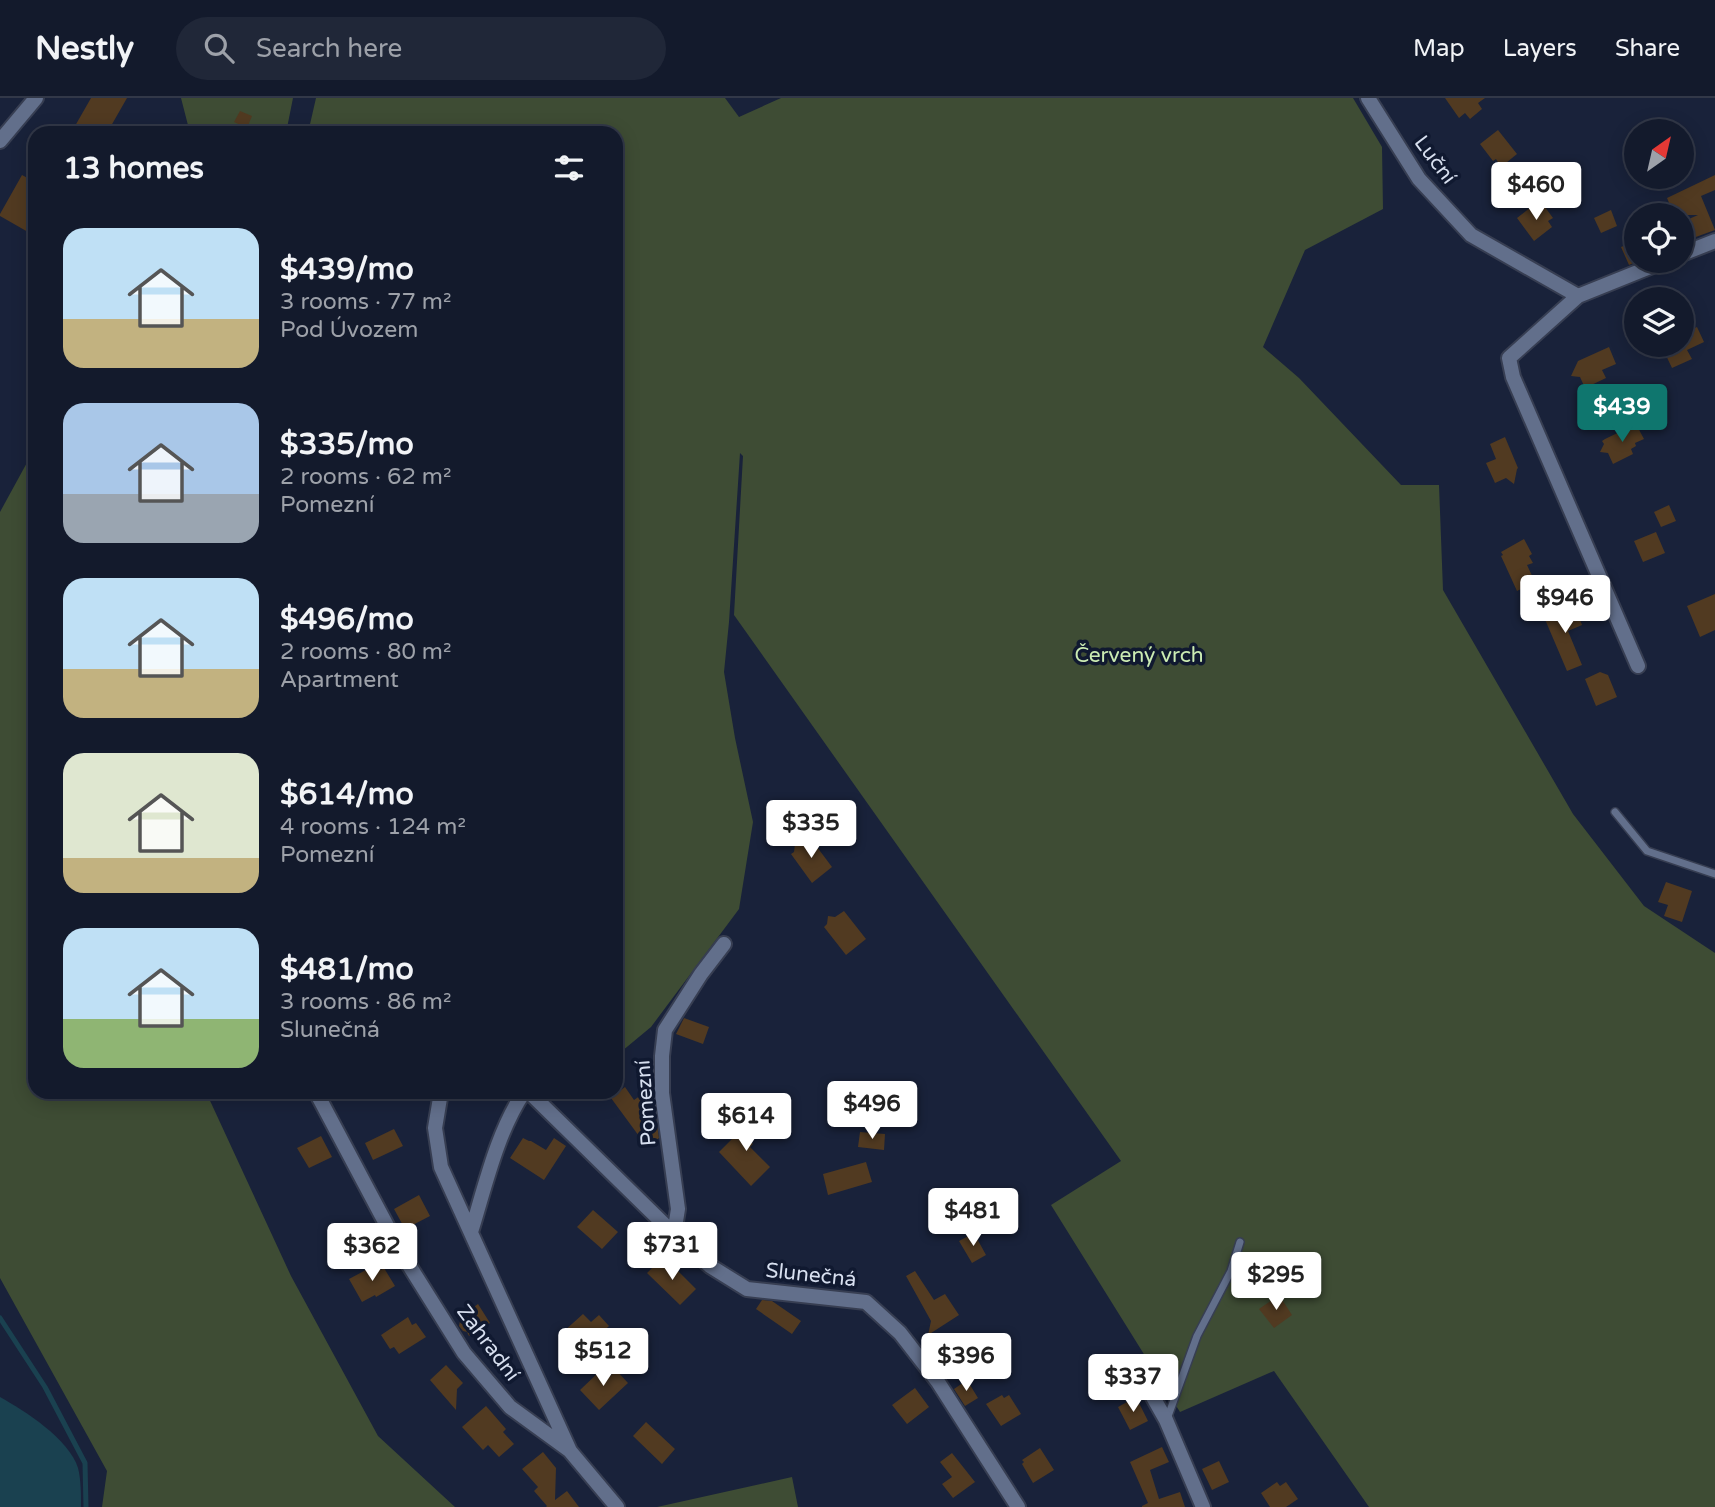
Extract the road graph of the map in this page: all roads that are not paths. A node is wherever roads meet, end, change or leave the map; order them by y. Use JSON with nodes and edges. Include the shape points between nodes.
{"nodes":[{"id":1,"x":36,"y":98,"type":"edge"},
{"id":2,"x":1368,"y":98,"type":"edge"},
{"id":3,"x":0,"y":141,"type":"edge"},
{"id":4,"x":1715,"y":241,"type":"edge"},
{"id":5,"x":1694,"y":249,"type":"edge"},
{"id":6,"x":1635,"y":273,"type":"edge"},
{"id":7,"x":1578,"y":296,"type":"junction"},
{"id":8,"x":1638,"y":666,"type":"dead end"},
{"id":9,"x":1615,"y":812,"type":"dead end"},
{"id":10,"x":1715,"y":874,"type":"edge"},
{"id":11,"x":724,"y":944,"type":"dead end"},
{"id":12,"x":320,"y":1099,"type":"edge"},
{"id":13,"x":440,"y":1099,"type":"edge"},
{"id":14,"x":519,"y":1099,"type":"edge"},
{"id":15,"x":536,"y":1099,"type":"edge"},
{"id":16,"x":471,"y":1232,"type":"junction"},
{"id":17,"x":674,"y":1234,"type":"junction"},
{"id":18,"x":1240,"y":1242,"type":"dead end"},
{"id":19,"x":1145,"y":1383,"type":"dead end"},
{"id":20,"x":1166,"y":1420,"type":"junction"},
{"id":21,"x":570,"y":1451,"type":"junction"},
{"id":22,"x":617,"y":1507,"type":"edge"},
{"id":23,"x":1018,"y":1507,"type":"edge"},
{"id":24,"x":1203,"y":1507,"type":"edge"}],
"edges":[{"from":1,"to":3,"type":"street"},
{"from":2,"to":7,"type":"street","name":"Luční","via":[[1419,179],[1471,235]]},
{"from":4,"to":5,"type":"street"},
{"from":6,"to":7,"type":"street"},
{"from":7,"to":8,"type":"street","via":[[1509,358],[1513,377]]},
{"from":9,"to":10,"type":"lane","via":[[1647,851]]},
{"from":11,"to":17,"type":"street","name":"Pomezní","via":[[665,1030],[662,1093],[678,1209]]},
{"from":12,"to":21,"type":"street","name":"Zahradní","via":[[402,1254],[464,1353],[510,1407]]},
{"from":13,"to":16,"type":"street","via":[[435,1128],[441,1167]]},
{"from":14,"to":16,"type":"street"},
{"from":15,"to":17,"type":"street","name":"Slunečná"},
{"from":16,"to":21,"type":"street"},
{"from":17,"to":23,"type":"street","name":"Slunečná","via":[[710,1266],[747,1289],[866,1302],[900,1333],[938,1382]]},
{"from":18,"to":20,"type":"lane","via":[[1231,1271],[1197,1336]]},
{"from":19,"to":20,"type":"street"},
{"from":20,"to":24,"type":"street"},
{"from":21,"to":22,"type":"street"}]}
